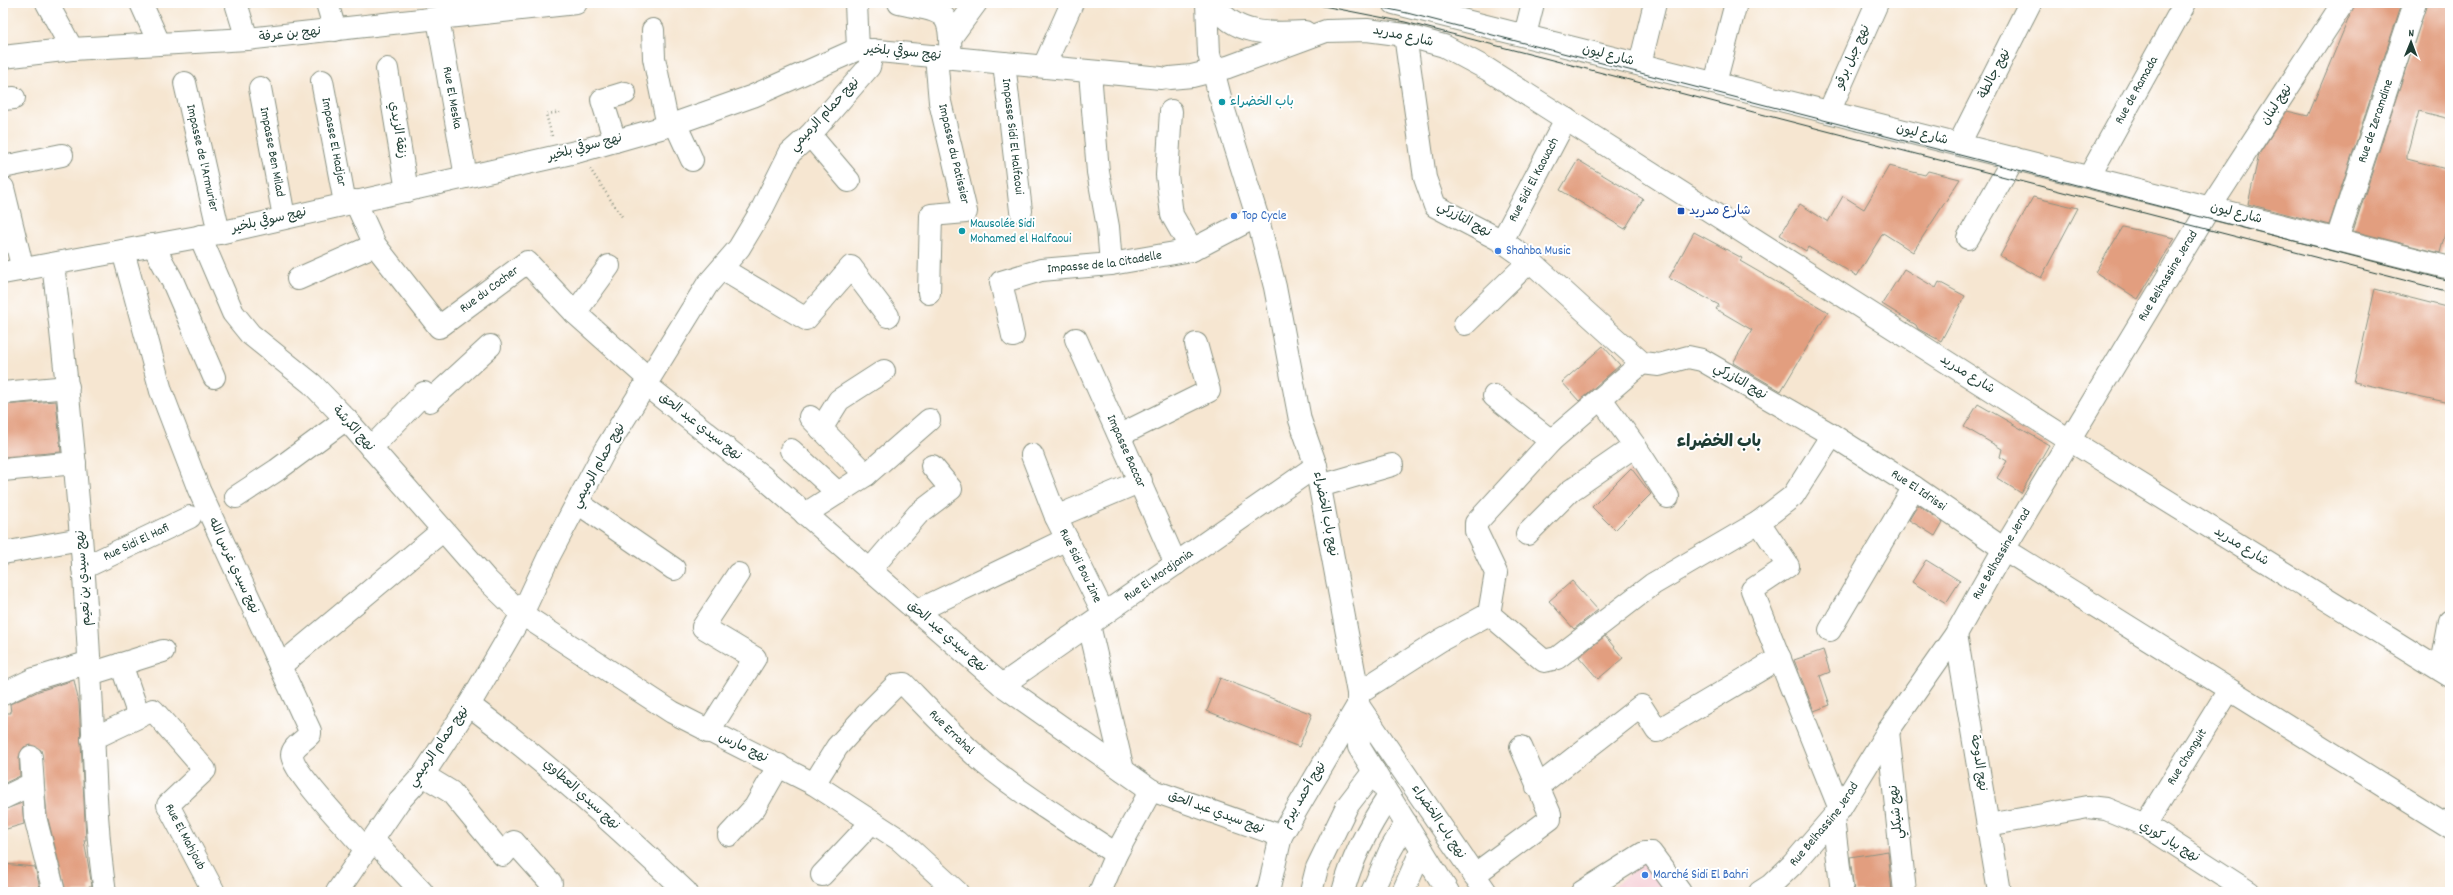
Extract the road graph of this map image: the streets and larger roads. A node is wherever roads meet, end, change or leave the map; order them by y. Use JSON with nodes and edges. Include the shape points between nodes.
{"nodes":[{"id":1,"x":47,"y":3,"type":"edge"},
{"id":2,"x":141,"y":3,"type":"edge"},
{"id":3,"x":236,"y":3,"type":"edge"},
{"id":4,"x":326,"y":3,"type":"edge"},
{"id":5,"x":576,"y":3,"type":"edge"},
{"id":6,"x":856,"y":3,"type":"edge"},
{"id":7,"x":899,"y":3,"type":"edge"},
{"id":8,"x":976,"y":3,"type":"edge"},
{"id":9,"x":1072,"y":3,"type":"edge"},
{"id":10,"x":1207,"y":3,"type":"edge"},
{"id":11,"x":1214,"y":3,"type":"edge"},
{"id":12,"x":1394,"y":3,"type":"edge"},
{"id":13,"x":1534,"y":3,"type":"edge"},
{"id":14,"x":1656,"y":3,"type":"edge"},
{"id":15,"x":1736,"y":3,"type":"edge"},
{"id":16,"x":1878,"y":3,"type":"edge"},
{"id":17,"x":2030,"y":3,"type":"edge"},
{"id":18,"x":2185,"y":3,"type":"edge"},
{"id":19,"x":2343,"y":3,"type":"edge"},
{"id":20,"x":2415,"y":3,"type":"edge"},
{"id":21,"x":542,"y":5,"type":"edge"},
{"id":22,"x":492,"y":8,"type":"edge"},
{"id":23,"x":409,"y":12,"type":"edge"},
{"id":24,"x":438,"y":18,"type":"junction"},
{"id":25,"x":335,"y":30,"type":"junction"},
{"id":26,"x":653,"y":30,"type":"dead end"},
{"id":27,"x":1326,"y":30,"type":"junction"},
{"id":28,"x":1405,"y":35,"type":"junction"},
{"id":29,"x":1525,"y":35,"type":"junction"},
{"id":30,"x":247,"y":39,"type":"junction"},
{"id":31,"x":159,"y":43,"type":"junction"},
{"id":32,"x":72,"y":49,"type":"junction"},
{"id":33,"x":866,"y":50,"type":"junction"},
{"id":34,"x":945,"y":50,"type":"junction"},
{"id":35,"x":3,"y":57,"type":"edge"},
{"id":36,"x":1004,"y":63,"type":"junction"},
{"id":37,"x":1640,"y":64,"type":"junction"},
{"id":38,"x":1044,"y":66,"type":"junction"},
{"id":39,"x":387,"y":69,"type":"dead end"},
{"id":40,"x":1090,"y":72,"type":"junction"},
{"id":41,"x":1214,"y":72,"type":"junction"},
{"id":42,"x":322,"y":81,"type":"dead end"},
{"id":43,"x":185,"y":83,"type":"dead end"},
{"id":44,"x":1715,"y":83,"type":"junction"},
{"id":45,"x":260,"y":88,"type":"dead end"},
{"id":46,"x":625,"y":93,"type":"dead end"},
{"id":47,"x":1171,"y":111,"type":"dead end"},
{"id":48,"x":1829,"y":112,"type":"junction"},
{"id":49,"x":1566,"y":119,"type":"junction"},
{"id":50,"x":672,"y":124,"type":"junction"},
{"id":51,"x":810,"y":135,"type":"junction"},
{"id":52,"x":615,"y":141,"type":"junction"},
{"id":53,"x":1959,"y":144,"type":"junction"},
{"id":54,"x":62,"y":155,"type":"dead end"},
{"id":55,"x":2014,"y":158,"type":"junction"},
{"id":56,"x":692,"y":160,"type":"dead end"},
{"id":57,"x":3,"y":167,"type":"edge"},
{"id":58,"x":466,"y":177,"type":"junction"},
{"id":59,"x":2089,"y":177,"type":"junction"},
{"id":60,"x":849,"y":181,"type":"dead end"},
{"id":61,"x":3,"y":188,"type":"edge"},
{"id":62,"x":407,"y":191,"type":"junction"},
{"id":63,"x":350,"y":202,"type":"junction"},
{"id":64,"x":2211,"y":208,"type":"junction"},
{"id":65,"x":1021,"y":211,"type":"dead end"},
{"id":66,"x":1257,"y":216,"type":"junction"},
{"id":67,"x":284,"y":217,"type":"junction"},
{"id":68,"x":210,"y":234,"type":"junction"},
{"id":69,"x":1968,"y":238,"type":"dead end"},
{"id":70,"x":2337,"y":240,"type":"junction"},
{"id":71,"x":1502,"y":241,"type":"junction"},
{"id":72,"x":153,"y":245,"type":"junction"},
{"id":73,"x":374,"y":245,"type":"junction"},
{"id":74,"x":1192,"y":250,"type":"junction"},
{"id":75,"x":123,"y":251,"type":"junction"},
{"id":76,"x":1530,"y":261,"type":"junction"},
{"id":77,"x":53,"y":264,"type":"junction"},
{"id":78,"x":1111,"y":264,"type":"junction"},
{"id":79,"x":609,"y":266,"type":"dead end"},
{"id":80,"x":2450,"y":268,"type":"edge"},
{"id":81,"x":722,"y":269,"type":"junction"},
{"id":82,"x":13,"y":272,"type":"edge"},
{"id":83,"x":298,"y":279,"type":"dead end"},
{"id":84,"x":929,"y":292,"type":"dead end"},
{"id":85,"x":576,"y":313,"type":"junction"},
{"id":86,"x":888,"y":316,"type":"dead end"},
{"id":87,"x":1465,"y":324,"type":"dead end"},
{"id":88,"x":1013,"y":336,"type":"dead end"},
{"id":89,"x":1076,"y":340,"type":"dead end"},
{"id":90,"x":1196,"y":344,"type":"dead end"},
{"id":91,"x":490,"y":346,"type":"dead end"},
{"id":92,"x":1642,"y":363,"type":"junction"},
{"id":93,"x":884,"y":371,"type":"dead end"},
{"id":94,"x":214,"y":377,"type":"dead end"},
{"id":95,"x":647,"y":382,"type":"junction"},
{"id":96,"x":68,"y":387,"type":"junction"},
{"id":97,"x":3,"y":393,"type":"edge"},
{"id":98,"x":1494,"y":396,"type":"dead end"},
{"id":99,"x":1602,"y":399,"type":"junction"},
{"id":100,"x":346,"y":419,"type":"junction"},
{"id":101,"x":929,"y":420,"type":"dead end"},
{"id":102,"x":1120,"y":435,"type":"junction"},
{"id":103,"x":1832,"y":435,"type":"junction"},
{"id":104,"x":1551,"y":441,"type":"junction"},
{"id":105,"x":2071,"y":441,"type":"junction"},
{"id":106,"x":1635,"y":446,"type":"junction"},
{"id":107,"x":371,"y":448,"type":"junction"},
{"id":108,"x":791,"y":450,"type":"dead end"},
{"id":109,"x":1032,"y":455,"type":"dead end"},
{"id":110,"x":75,"y":464,"type":"junction"},
{"id":111,"x":1392,"y":465,"type":"dead end"},
{"id":112,"x":932,"y":466,"type":"dead end"},
{"id":113,"x":3,"y":470,"type":"edge"},
{"id":114,"x":866,"y":475,"type":"junction"},
{"id":115,"x":1318,"y":476,"type":"junction"},
{"id":116,"x":1141,"y":481,"type":"junction"},
{"id":117,"x":1914,"y":487,"type":"junction"},
{"id":118,"x":838,"y":493,"type":"junction"},
{"id":119,"x":236,"y":497,"type":"dead end"},
{"id":120,"x":1668,"y":497,"type":"dead end"},
{"id":121,"x":578,"y":503,"type":"junction"},
{"id":122,"x":805,"y":514,"type":"junction"},
{"id":123,"x":190,"y":517,"type":"dead end"},
{"id":124,"x":1056,"y":517,"type":"junction"},
{"id":125,"x":1758,"y":522,"type":"junction"},
{"id":126,"x":442,"y":531,"type":"junction"},
{"id":127,"x":1527,"y":534,"type":"dead end"},
{"id":128,"x":81,"y":539,"type":"junction"},
{"id":129,"x":1067,"y":539,"type":"junction"},
{"id":130,"x":2004,"y":549,"type":"junction"},
{"id":131,"x":3,"y":553,"type":"edge"},
{"id":132,"x":1176,"y":564,"type":"junction"},
{"id":133,"x":83,"y":568,"type":"junction"},
{"id":134,"x":674,"y":569,"type":"dead end"},
{"id":135,"x":870,"y":570,"type":"junction"},
{"id":136,"x":738,"y":574,"type":"dead end"},
{"id":137,"x":917,"y":611,"type":"junction"},
{"id":138,"x":522,"y":614,"type":"junction"},
{"id":139,"x":1489,"y":614,"type":"junction"},
{"id":140,"x":1096,"y":619,"type":"junction"},
{"id":141,"x":2450,"y":621,"type":"edge"},
{"id":142,"x":1830,"y":630,"type":"dead end"},
{"id":143,"x":1956,"y":634,"type":"junction"},
{"id":144,"x":162,"y":651,"type":"dead end"},
{"id":145,"x":1780,"y":658,"type":"junction"},
{"id":146,"x":121,"y":664,"type":"junction"},
{"id":147,"x":280,"y":666,"type":"junction"},
{"id":148,"x":90,"y":668,"type":"junction"},
{"id":149,"x":2445,"y":673,"type":"edge"},
{"id":150,"x":1002,"y":685,"type":"junction"},
{"id":151,"x":2229,"y":690,"type":"junction"},
{"id":152,"x":3,"y":694,"type":"edge"},
{"id":153,"x":1358,"y":699,"type":"junction"},
{"id":154,"x":470,"y":705,"type":"junction"},
{"id":155,"x":139,"y":716,"type":"junction"},
{"id":156,"x":708,"y":732,"type":"junction"},
{"id":157,"x":1888,"y":732,"type":"junction"},
{"id":158,"x":92,"y":739,"type":"junction"},
{"id":159,"x":1521,"y":747,"type":"dead end"},
{"id":160,"x":31,"y":756,"type":"dead end"},
{"id":161,"x":779,"y":765,"type":"junction"},
{"id":162,"x":1124,"y":770,"type":"junction"},
{"id":163,"x":1374,"y":771,"type":"junction"},
{"id":164,"x":423,"y":775,"type":"junction"},
{"id":165,"x":32,"y":784,"type":"junction"},
{"id":166,"x":814,"y":784,"type":"junction"},
{"id":167,"x":1537,"y":787,"type":"junction"},
{"id":168,"x":1151,"y":790,"type":"junction"},
{"id":169,"x":1389,"y":796,"type":"junction"},
{"id":170,"x":3,"y":798,"type":"edge"},
{"id":171,"x":1836,"y":814,"type":"junction"},
{"id":172,"x":872,"y":822,"type":"junction"},
{"id":173,"x":1406,"y":823,"type":"junction"},
{"id":174,"x":1988,"y":824,"type":"junction"},
{"id":175,"x":2145,"y":825,"type":"junction"},
{"id":176,"x":2450,"y":827,"type":"edge"},
{"id":177,"x":729,"y":836,"type":"dead end"},
{"id":178,"x":1280,"y":836,"type":"junction"},
{"id":179,"x":369,"y":845,"type":"junction"},
{"id":180,"x":1422,"y":849,"type":"junction"},
{"id":181,"x":1116,"y":854,"type":"junction"},
{"id":182,"x":822,"y":875,"type":"dead end"},
{"id":183,"x":1480,"y":883,"type":"edge"},
{"id":184,"x":551,"y":884,"type":"dead end"},
{"id":185,"x":1440,"y":887,"type":"edge"},
{"id":186,"x":1765,"y":888,"type":"edge"},
{"id":187,"x":54,"y":892,"type":"edge"},
{"id":188,"x":105,"y":892,"type":"edge"},
{"id":189,"x":214,"y":892,"type":"edge"},
{"id":190,"x":337,"y":892,"type":"edge"},
{"id":191,"x":422,"y":892,"type":"edge"},
{"id":192,"x":686,"y":892,"type":"edge"},
{"id":193,"x":957,"y":892,"type":"edge"},
{"id":194,"x":1100,"y":892,"type":"edge"},
{"id":195,"x":1268,"y":892,"type":"edge"},
{"id":196,"x":1312,"y":892,"type":"edge"},
{"id":197,"x":1343,"y":892,"type":"edge"},
{"id":198,"x":1372,"y":892,"type":"edge"},
{"id":199,"x":1403,"y":892,"type":"edge"},
{"id":200,"x":1582,"y":892,"type":"edge"},
{"id":201,"x":1680,"y":892,"type":"edge"},
{"id":202,"x":1842,"y":892,"type":"edge"},
{"id":203,"x":1905,"y":892,"type":"edge"},
{"id":204,"x":1999,"y":892,"type":"edge"},
{"id":205,"x":2249,"y":892,"type":"edge"}],
"edges":[{"from":1,"to":32,"type":"street"},
{"from":2,"to":31,"type":"street"},
{"from":3,"to":30,"type":"street"},
{"from":4,"to":25,"type":"street"},
{"from":5,"to":21,"type":"street","name":"نهج بن عرفة"},
{"from":6,"to":33,"type":"street","name":"نهج حمام الرميمي"},
{"from":7,"to":34,"type":"street","via":[[931,10],[944,16],[950,26]]},
{"from":8,"to":34,"type":"street"},
{"from":9,"to":38,"type":"street"},
{"from":10,"to":41,"type":"street","name":"نهج باب الخضراء","via":[[1209,54]]},
{"from":11,"to":27,"type":"street","via":[[1221,14],[1247,30],[1269,33]]},
{"from":12,"to":29,"type":"street","name":"شارع ليون"},
{"from":13,"to":29,"type":"street"},
{"from":14,"to":37,"type":"street"},
{"from":15,"to":44,"type":"street"},
{"from":16,"to":48,"type":"street","name":"نهج جبل برقو"},
{"from":17,"to":53,"type":"street","name":"نهج جالطة"},
{"from":18,"to":59,"type":"street","name":"Rue de Ramada"},
{"from":19,"to":64,"type":"street","name":"نهج لبنان"},
{"from":20,"to":70,"type":"street","name":"Rue de Zeramdine"},
{"from":21,"to":22,"type":"street","name":"نهج بن عرفة"},
{"from":22,"to":24,"type":"street","name":"نهج بن عرفة"},
{"from":23,"to":24,"type":"street","name":"نهج بن عرفة"},
{"from":23,"to":25,"type":"street","name":"نهج بن عرفة"},
{"from":24,"to":58,"type":"street","name":"Rue El Meska"},
{"from":25,"to":30,"type":"street","name":"نهج بن عرفة"},
{"from":26,"to":50,"type":"street","via":[[654,58]]},
{"from":27,"to":28,"type":"street","name":"شارع مدريد","via":[[1367,30]]},
{"from":27,"to":41,"type":"street","name":"شارع مدريد"},
{"from":28,"to":49,"type":"street","name":"شارع مدريد","via":[[1444,46],[1487,69]]},
{"from":28,"to":71,"type":"street","name":"نهج التازركي","via":[[1425,178],[1431,198],[1435,206]]},
{"from":29,"to":37,"type":"street","name":"شارع ليون"},
{"from":30,"to":31,"type":"street","name":"نهج بن عرفة"},
{"from":31,"to":32,"type":"street","name":"نهج بن عرفة"},
{"from":32,"to":35,"type":"street","name":"نهج بن عرفة"},
{"from":33,"to":34,"type":"street","name":"نهج سوقي بلخير"},
{"from":33,"to":50,"type":"street","name":"نهج سوقي بلخير","via":[[753,96]]},
{"from":33,"to":51,"type":"street","name":"نهج حمام الرميمي","via":[[869,67]]},
{"from":34,"to":36,"type":"street","name":"نهج سوقي بلخير"},
{"from":34,"to":84,"type":"street","name":"Impasse du Patissier","via":[[940,102],[966,212],[931,215]]},
{"from":36,"to":38,"type":"street","name":"نهج سوقي بلخير"},
{"from":36,"to":65,"type":"street","name":"Impasse Sidi El Halfaoui"},
{"from":37,"to":44,"type":"street","name":"شارع ليون"},
{"from":38,"to":40,"type":"street","name":"نهج سوقي بلخير"},
{"from":39,"to":62,"type":"street","name":"زنقة الزيدي"},
{"from":40,"to":41,"type":"street","name":"نهج سوقي بلخير","via":[[1166,78]]},
{"from":40,"to":78,"type":"street","via":[[1098,172],[1108,227]]},
{"from":41,"to":66,"type":"street","name":"نهج باب الخضراء"},
{"from":42,"to":63,"type":"street","name":"Impasse El Hadjar"},
{"from":43,"to":68,"type":"street","name":"Impasse de l'Armurier"},
{"from":44,"to":48,"type":"street","name":"شارع ليون"},
{"from":45,"to":67,"type":"street","name":"Impasse Ben Milad"},
{"from":46,"to":52,"type":"street","via":[[602,100]]},
{"from":47,"to":74,"type":"street","via":[[1167,175],[1172,215]]},
{"from":48,"to":53,"type":"street","name":"شارع ليون"},
{"from":49,"to":71,"type":"street","name":"Rue Sidi El Kaouach"},
{"from":49,"to":105,"type":"street","name":"شارع مدريد"},
{"from":50,"to":52,"type":"street","name":"نهج سوقي بلخير"},
{"from":50,"to":56,"type":"street"},
{"from":51,"to":60,"type":"street"},
{"from":51,"to":81,"type":"street","name":"نهج حمام الرميمي","via":[[790,153],[760,213],[739,248]]},
{"from":52,"to":58,"type":"street","name":"نهج سوقي بلخير"},
{"from":53,"to":55,"type":"street","name":"شارع ليون"},
{"from":54,"to":57,"type":"street"},
{"from":55,"to":59,"type":"street","name":"شارع ليون"},
{"from":55,"to":69,"type":"street"},
{"from":58,"to":62,"type":"street","name":"نهج سوقي بلخير"},
{"from":59,"to":64,"type":"street","name":"شارع ليون"},
{"from":61,"to":82,"type":"street"},
{"from":62,"to":63,"type":"street","name":"نهج سوقي بلخير"},
{"from":63,"to":67,"type":"street","name":"نهج سوقي بلخير"},
{"from":63,"to":73,"type":"street","name":"Rue du Cocher"},
{"from":64,"to":70,"type":"street","name":"شارع ليون"},
{"from":64,"to":105,"type":"street","name":"Rue Belhassine Jerad"},
{"from":66,"to":74,"type":"street","name":"Impasse de la Citadelle"},
{"from":66,"to":115,"type":"street","name":"نهج باب الخضراء","via":[[1275,287],[1300,420]]},
{"from":67,"to":68,"type":"street","name":"نهج سوقي بلخير"},
{"from":68,"to":72,"type":"street","name":"نهج سوقي بلخير"},
{"from":68,"to":100,"type":"street","name":"نهج الكرشة","via":[[233,313],[250,334],[312,384]]},
{"from":70,"to":80,"type":"street","name":"شارع ليون"},
{"from":71,"to":76,"type":"street","name":"نهج التازركي"},
{"from":72,"to":75,"type":"street","name":"نهج سوقي بلخير"},
{"from":72,"to":94,"type":"street","via":[[172,280]]},
{"from":73,"to":83,"type":"street"},
{"from":73,"to":85,"type":"street","name":"Rue du Cocher","via":[[439,327],[526,262]]},
{"from":74,"to":78,"type":"street","name":"Impasse de la Citadelle"},
{"from":75,"to":77,"type":"street","name":"نهج سوقي بلخير"},
{"from":75,"to":147,"type":"street","name":"نهج سيدي غرس الله","via":[[161,391],[212,520]]},
{"from":76,"to":87,"type":"street"},
{"from":76,"to":92,"type":"street","name":"نهج التازركي"},
{"from":77,"to":82,"type":"street","name":"نهج سوقي بلخير"},
{"from":77,"to":96,"type":"street","name":"نهج سيدي بن نعيم"},
{"from":78,"to":88,"type":"street","name":"Impasse de la Citadelle","via":[[1041,270],[1001,282]]},
{"from":79,"to":85,"type":"street"},
{"from":81,"to":86,"type":"street","via":[[806,319],[851,267]]},
{"from":81,"to":95,"type":"street","name":"نهج حمام الرميمي","via":[[707,285]]},
{"from":85,"to":95,"type":"street","name":"Rue du Cocher"},
{"from":89,"to":102,"type":"street","name":"Impasse Baccar"},
{"from":90,"to":102,"type":"street","via":[[1209,391]]},
{"from":91,"to":107,"type":"street","via":[[430,401],[424,393]]},
{"from":92,"to":99,"type":"street"},
{"from":92,"to":103,"type":"street","name":"نهج التازركي","via":[[1658,365],[1678,359],[1697,358]]},
{"from":93,"to":114,"type":"street","via":[[839,400],[815,423]]},
{"from":95,"to":121,"type":"street","name":"نهج حمام الرميمي","via":[[605,450]]},
{"from":95,"to":122,"type":"street","name":"نهج سيدي عبد الحق"},
{"from":96,"to":97,"type":"street"},
{"from":96,"to":110,"type":"street","name":"نهج سيدي بن نعيم"},
{"from":98,"to":104,"type":"street"},
{"from":99,"to":104,"type":"street"},
{"from":99,"to":106,"type":"street"},
{"from":100,"to":107,"type":"street","name":"نهج الكرشة"},
{"from":100,"to":119,"type":"street"},
{"from":101,"to":114,"type":"street"},
{"from":102,"to":116,"type":"street","name":"Impasse Baccar"},
{"from":103,"to":117,"type":"street","name":"Rue El Idrissi"},
{"from":103,"to":125,"type":"street","via":[[1793,496]]},
{"from":104,"to":139,"type":"street","via":[[1476,523],[1476,531],[1496,573]]},
{"from":105,"to":130,"type":"street","name":"Rue Belhassine Jerad"},
{"from":105,"to":149,"type":"street","name":"شارع مدريد"},
{"from":106,"to":120,"type":"street"},
{"from":106,"to":127,"type":"street","via":[[1570,491]]},
{"from":107,"to":126,"type":"street","name":"نهج الكرشة"},
{"from":108,"to":118,"type":"street"},
{"from":109,"to":124,"type":"street","name":"Rue Sidi Bou Zine"},
{"from":110,"to":113,"type":"street"},
{"from":110,"to":128,"type":"street","name":"نهج سيدي بن نعيم"},
{"from":111,"to":115,"type":"street","name":"Rue El Mordjania"},
{"from":112,"to":135,"type":"street","via":[[951,489],[918,514]]},
{"from":114,"to":118,"type":"street"},
{"from":115,"to":132,"type":"street","name":"Rue El Mordjania"},
{"from":115,"to":153,"type":"street","name":"نهج باب الخضراء"},
{"from":116,"to":124,"type":"street"},
{"from":116,"to":132,"type":"street","name":"Impasse Baccar"},
{"from":117,"to":130,"type":"street","name":"Rue El Idrissi"},
{"from":117,"to":142,"type":"street"},
{"from":118,"to":122,"type":"street"},
{"from":121,"to":134,"type":"street"},
{"from":121,"to":138,"type":"street","name":"نهج حمام الرميمي"},
{"from":122,"to":135,"type":"street","name":"نهج سيدي عبد الحق"},
{"from":123,"to":133,"type":"street","name":"Rue Sidi El Hafi"},
{"from":124,"to":129,"type":"street","name":"Rue Sidi Bou Zine"},
{"from":125,"to":139,"type":"street","via":[[1653,584],[1557,658],[1544,661]]},
{"from":125,"to":145,"type":"street","via":[[1788,566],[1752,590]]},
{"from":126,"to":138,"type":"street","name":"نهج الكرشة"},
{"from":126,"to":147,"type":"street"},
{"from":128,"to":131,"type":"street"},
{"from":128,"to":133,"type":"street","name":"نهج سيدي بن نعيم"},
{"from":129,"to":137,"type":"street"},
{"from":129,"to":140,"type":"street","name":"Rue Sidi Bou Zine"},
{"from":130,"to":143,"type":"street","name":"Rue Belhassine Jerad"},
{"from":130,"to":151,"type":"street","name":"Rue El Idrissi"},
{"from":132,"to":140,"type":"street","name":"Rue El Mordjania"},
{"from":133,"to":148,"type":"street","name":"نهج سيدي بن نعيم"},
{"from":135,"to":137,"type":"street","name":"نهج سيدي عبد الحق"},
{"from":136,"to":156,"type":"street","via":[[703,627],[755,658]]},
{"from":137,"to":150,"type":"street","name":"نهج سيدي عبد الحق"},
{"from":138,"to":154,"type":"street","name":"نهج حمام الرميمي"},
{"from":138,"to":156,"type":"street","name":"نهج مارس","via":[[672,712]]},
{"from":139,"to":153,"type":"street","via":[[1441,640]]},
{"from":140,"to":150,"type":"street","name":"Rue El Mordjania"},
{"from":140,"to":162,"type":"street","name":"Rue Sidi Bou Zine"},
{"from":141,"to":149,"type":"street"},
{"from":143,"to":157,"type":"street","name":"Rue Belhassine Jerad"},
{"from":143,"to":174,"type":"street","name":"نهج الدوحة"},
{"from":144,"to":146,"type":"street"},
{"from":145,"to":167,"type":"street","via":[[1657,731],[1641,706]]},
{"from":145,"to":171,"type":"street"},
{"from":146,"to":148,"type":"street"},
{"from":146,"to":155,"type":"street"},
{"from":147,"to":179,"type":"street","name":"نهج سيدي غرس الله","via":[[310,731],[294,750],[293,758],[310,785]]},
{"from":148,"to":152,"type":"street","via":[[34,679]]},
{"from":148,"to":158,"type":"street","name":"نهج سيدي بن نعيم"},
{"from":150,"to":162,"type":"street","name":"نهج سيدي عبد الحق"},
{"from":151,"to":175,"type":"street","name":"Rue Changuit"},
{"from":151,"to":176,"type":"street","name":"Rue El Idrissi"},
{"from":153,"to":163,"type":"street","via":[[1359,748]]},
{"from":153,"to":178,"type":"street","name":"نهج أحمد بيرم"},
{"from":153,"to":183,"type":"street","name":"نهج باب الخضراء"},
{"from":154,"to":164,"type":"street","name":"نهج حمام الرميمي"},
{"from":154,"to":192,"type":"street","name":"نهج سيدي العطاوي","via":[[530,750]]},
{"from":155,"to":158,"type":"street"},
{"from":155,"to":189,"type":"street","name":"Rue El Mahjoub","via":[[153,710],[205,770],[168,805]]},
{"from":156,"to":161,"type":"street","name":"نهج مارس"},
{"from":157,"to":171,"type":"street","name":"Rue Belhassine Jerad"},
{"from":157,"to":203,"type":"street","name":"نهج شيكلي"},
{"from":158,"to":188,"type":"street","name":"نهج سيدي بن نعيم"},
{"from":159,"to":167,"type":"street"},
{"from":160,"to":165,"type":"street"},
{"from":161,"to":166,"type":"street","name":"نهج مارس"},
{"from":161,"to":177,"type":"street","via":[[755,808]]},
{"from":162,"to":168,"type":"street","name":"نهج سيدي عبد الحق"},
{"from":163,"to":169,"type":"street"},
{"from":163,"to":196,"type":"street","via":[[1347,806],[1317,868]]},
{"from":164,"to":179,"type":"street","name":"نهج حمام الرميمي","via":[[399,801]]},
{"from":164,"to":184,"type":"street","via":[[450,792],[503,854],[514,842]]},
{"from":165,"to":170,"type":"street"},
{"from":165,"to":187,"type":"street","via":[[35,817]]},
{"from":166,"to":172,"type":"street","name":"نهج مارس"},
{"from":166,"to":181,"type":"street","name":"Rue Errahal","via":[[837,747],[864,716],[896,685],[904,684],[958,740],[986,764]]},
{"from":167,"to":183,"type":"street","via":[[1550,814],[1549,822]]},
{"from":168,"to":178,"type":"street","name":"نهج سيدي عبد الحق"},
{"from":168,"to":181,"type":"street"},
{"from":169,"to":173,"type":"street"},
{"from":169,"to":197,"type":"street","via":[[1369,826],[1347,876]]},
{"from":171,"to":186,"type":"street","name":"Rue Belhassine Jerad","via":[[1808,848]]},
{"from":171,"to":202,"type":"street"},
{"from":172,"to":182,"type":"street"},
{"from":172,"to":193,"type":"street","name":"نهج مارس","via":[[900,840]]},
{"from":173,"to":180,"type":"street"},
{"from":173,"to":198,"type":"street"},
{"from":174,"to":175,"type":"street","name":"نهج بيار كوري","via":[[2088,807],[2106,809]]},
{"from":174,"to":204,"type":"street","name":"نهج الدوحة"},
{"from":175,"to":205,"type":"street","name":"نهج بيار كوري"},
{"from":178,"to":195,"type":"street","name":"نهج أحمد بيرم"},
{"from":179,"to":190,"type":"street","name":"نهج حمام الرميمي"},
{"from":179,"to":191,"type":"street"},
{"from":180,"to":185,"type":"street"},
{"from":180,"to":199,"type":"street"},
{"from":181,"to":194,"type":"street"},
{"from":200,"to":201,"type":"street","via":[[1644,853],[1651,852]]}]}
